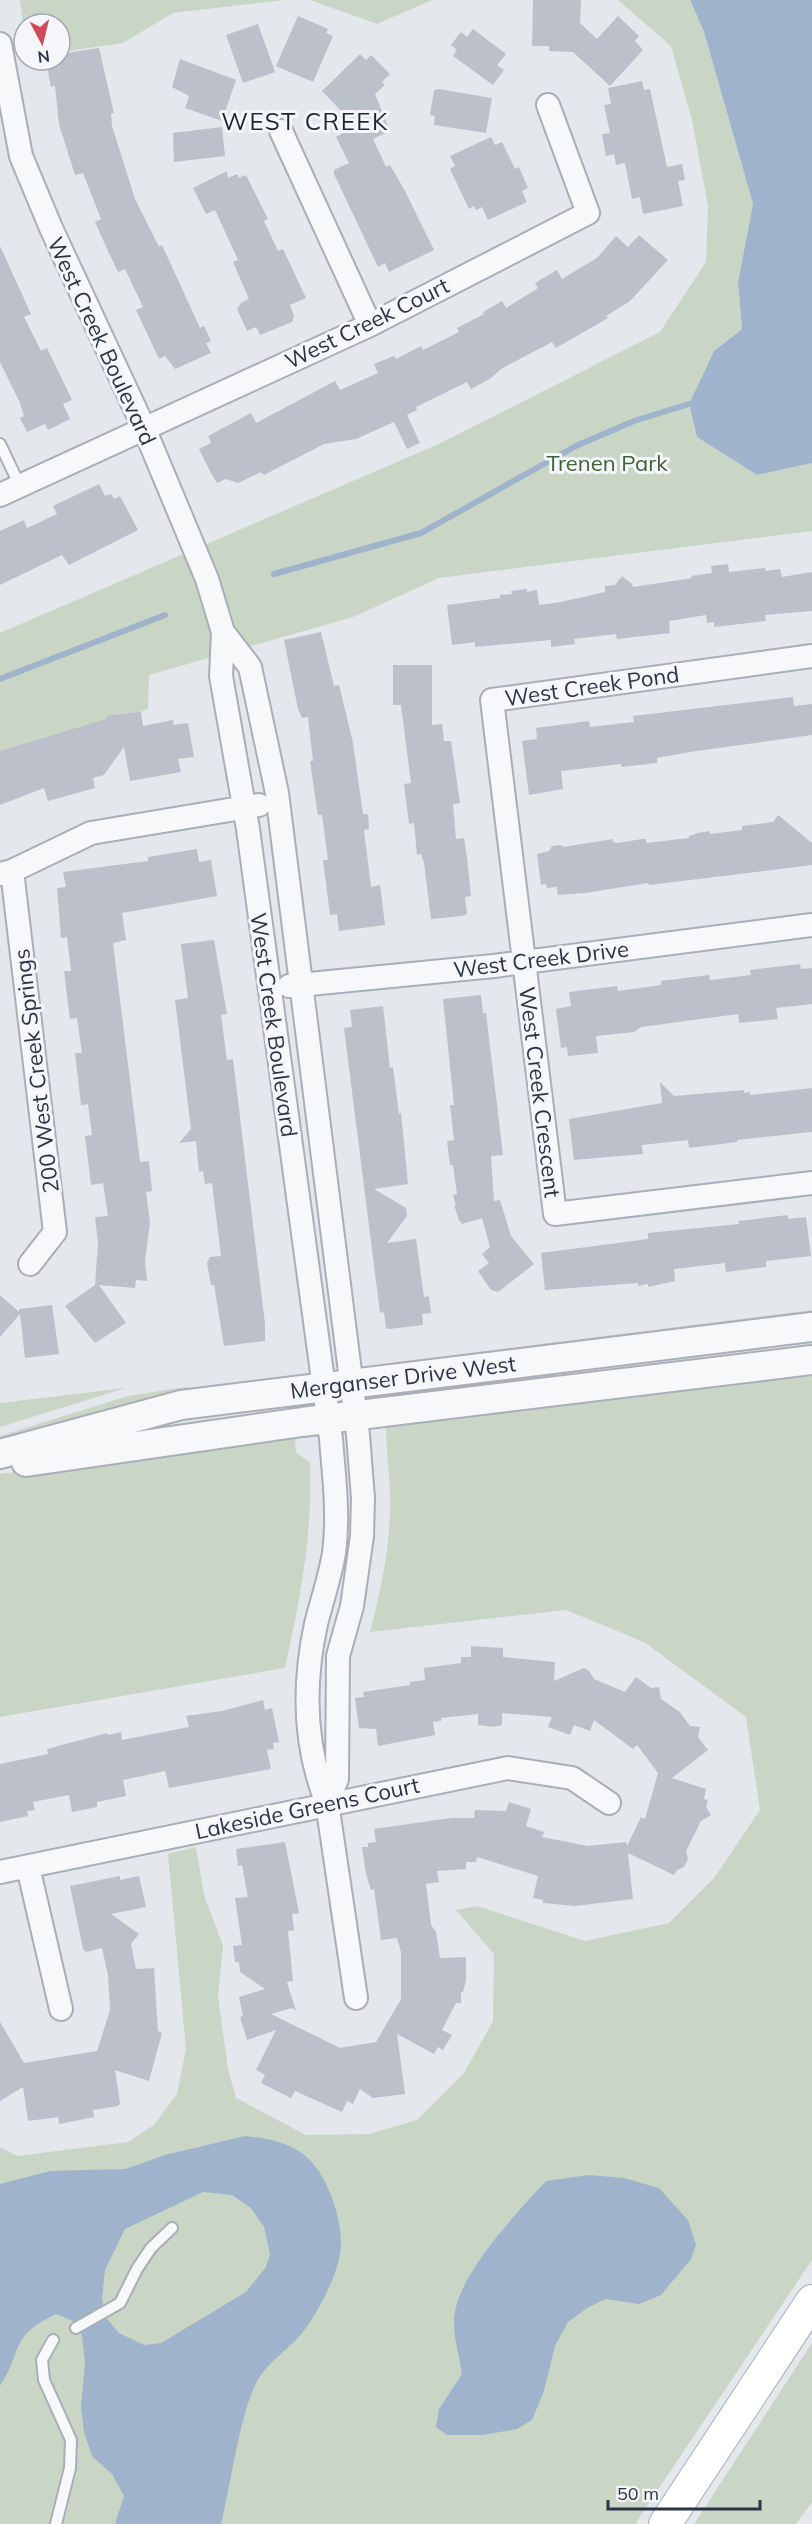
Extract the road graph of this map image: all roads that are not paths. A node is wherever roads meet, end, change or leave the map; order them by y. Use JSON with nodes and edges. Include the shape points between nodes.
{"nodes":[{"id":1,"x":0,"y":44,"type":"edge"},
{"id":2,"x":548,"y":105,"type":"dead end"},
{"id":3,"x":280,"y":131,"type":"dead end"},
{"id":4,"x":370,"y":325,"type":"junction"},
{"id":5,"x":144,"y":428,"type":"junction"},
{"id":6,"x":0,"y":444,"type":"edge"},
{"id":7,"x":10,"y":490,"type":"edge"},
{"id":8,"x":223,"y":632,"type":"junction"},
{"id":9,"x":812,"y":656,"type":"edge"},
{"id":10,"x":278,"y":803,"type":"junction"},
{"id":11,"x":245,"y":807,"type":"junction"},
{"id":12,"x":6,"y":872,"type":"edge"},
{"id":13,"x":812,"y":925,"type":"edge"},
{"id":14,"x":523,"y":963,"type":"junction"},
{"id":15,"x":302,"y":984,"type":"junction"},
{"id":16,"x":270,"y":988,"type":"junction"},
{"id":17,"x":812,"y":1183,"type":"edge"},
{"id":18,"x":30,"y":1264,"type":"dead end"},
{"id":19,"x":812,"y":1327,"type":"edge"},
{"id":20,"x":812,"y":1360,"type":"edge"},
{"id":21,"x":351,"y":1382,"type":"junction"},
{"id":22,"x":322,"y":1386,"type":"junction"},
{"id":23,"x":356,"y":1416,"type":"junction"},
{"id":24,"x":327,"y":1419,"type":"junction"},
{"id":25,"x":0,"y":1454,"type":"edge"},
{"id":26,"x":0,"y":1463,"type":"edge"},
{"id":27,"x":327,"y":1803,"type":"junction"},
{"id":28,"x":609,"y":1803,"type":"dead end"},
{"id":29,"x":28,"y":1867,"type":"junction"},
{"id":30,"x":0,"y":1872,"type":"edge"},
{"id":31,"x":356,"y":1998,"type":"dead end"},
{"id":32,"x":61,"y":2009,"type":"dead end"},
{"id":33,"x":172,"y":2228,"type":"dead end"},
{"id":34,"x":812,"y":2301,"type":"edge"},
{"id":35,"x":76,"y":2328,"type":"dead end"},
{"id":36,"x":53,"y":2340,"type":"dead end"},
{"id":37,"x":56,"y":2524,"type":"edge"},
{"id":38,"x":665,"y":2524,"type":"edge"}],
"edges":[{"from":1,"to":5,"type":"street","name":"West Creek Boulevard","via":[[21,156]]},
{"from":2,"to":4,"type":"street","name":"West Creek Court","via":[[588,213]]},
{"from":3,"to":4,"type":"street"},
{"from":4,"to":5,"type":"street","name":"West Creek Court"},
{"from":5,"to":7,"type":"street","name":"West Creek Court"},
{"from":5,"to":8,"type":"street","name":"West Creek Boulevard","via":[[207,579]]},
{"from":6,"to":7,"type":"lane"},
{"from":8,"to":10,"type":"street","name":"West Creek Boulevard","via":[[250,667]]},
{"from":8,"to":11,"type":"street","name":"West Creek Boulevard","via":[[220,676]]},
{"from":9,"to":14,"type":"street","name":"West Creek Pond","via":[[492,700]]},
{"from":10,"to":11,"type":"street"},
{"from":10,"to":15,"type":"street","name":"West Creek Boulevard"},
{"from":11,"to":12,"type":"street","via":[[92,832]]},
{"from":11,"to":16,"type":"street","name":"West Creek Boulevard"},
{"from":12,"to":18,"type":"street","name":"200 West Creek Springs","via":[[55,1232]]},
{"from":13,"to":14,"type":"street","name":"West Creek Drive"},
{"from":14,"to":15,"type":"street","name":"West Creek Drive"},
{"from":14,"to":17,"type":"street","name":"West Creek Crescent","via":[[555,1214]]},
{"from":15,"to":16,"type":"street","name":"West Creek Drive"},
{"from":15,"to":21,"type":"street","name":"West Creek Boulevard"},
{"from":16,"to":22,"type":"street","name":"West Creek Boulevard"},
{"from":19,"to":21,"type":"street","name":"Merganser Drive West"},
{"from":20,"to":23,"type":"street","name":"Merganser Drive West"},
{"from":21,"to":22,"type":"street","name":"Merganser Drive West"},
{"from":21,"to":23,"type":"street","name":"West Creek Boulevard"},
{"from":22,"to":24,"type":"street","name":"West Creek Boulevard"},
{"from":22,"to":25,"type":"street","name":"Merganser Drive West","via":[[181,1405]]},
{"from":23,"to":24,"type":"street","name":"Merganser Drive West"},
{"from":23,"to":27,"type":"street","name":"West Creek Boulevard","via":[[362,1536],[352,1606],[338,1656],[337,1779]]},
{"from":24,"to":26,"type":"street","name":"Merganser Drive West"},
{"from":24,"to":27,"type":"street","name":"West Creek Boulevard","via":[[336,1525],[316,1627],[307,1706],[309,1748]]},
{"from":27,"to":28,"type":"street","name":"Lakeside Greens Court","via":[[508,1768],[572,1778]]},
{"from":27,"to":29,"type":"street","name":"Lakeside Greens Court"},
{"from":27,"to":31,"type":"street","name":"West Creek Boulevard"},
{"from":29,"to":30,"type":"street","name":"Lakeside Greens Court"},
{"from":29,"to":32,"type":"street"},
{"from":33,"to":35,"type":"lane","via":[[136,2269],[120,2303]]},
{"from":34,"to":38,"type":"main road"},
{"from":36,"to":37,"type":"lane","via":[[42,2360],[44,2380],[71,2440],[70,2468]]}]}
